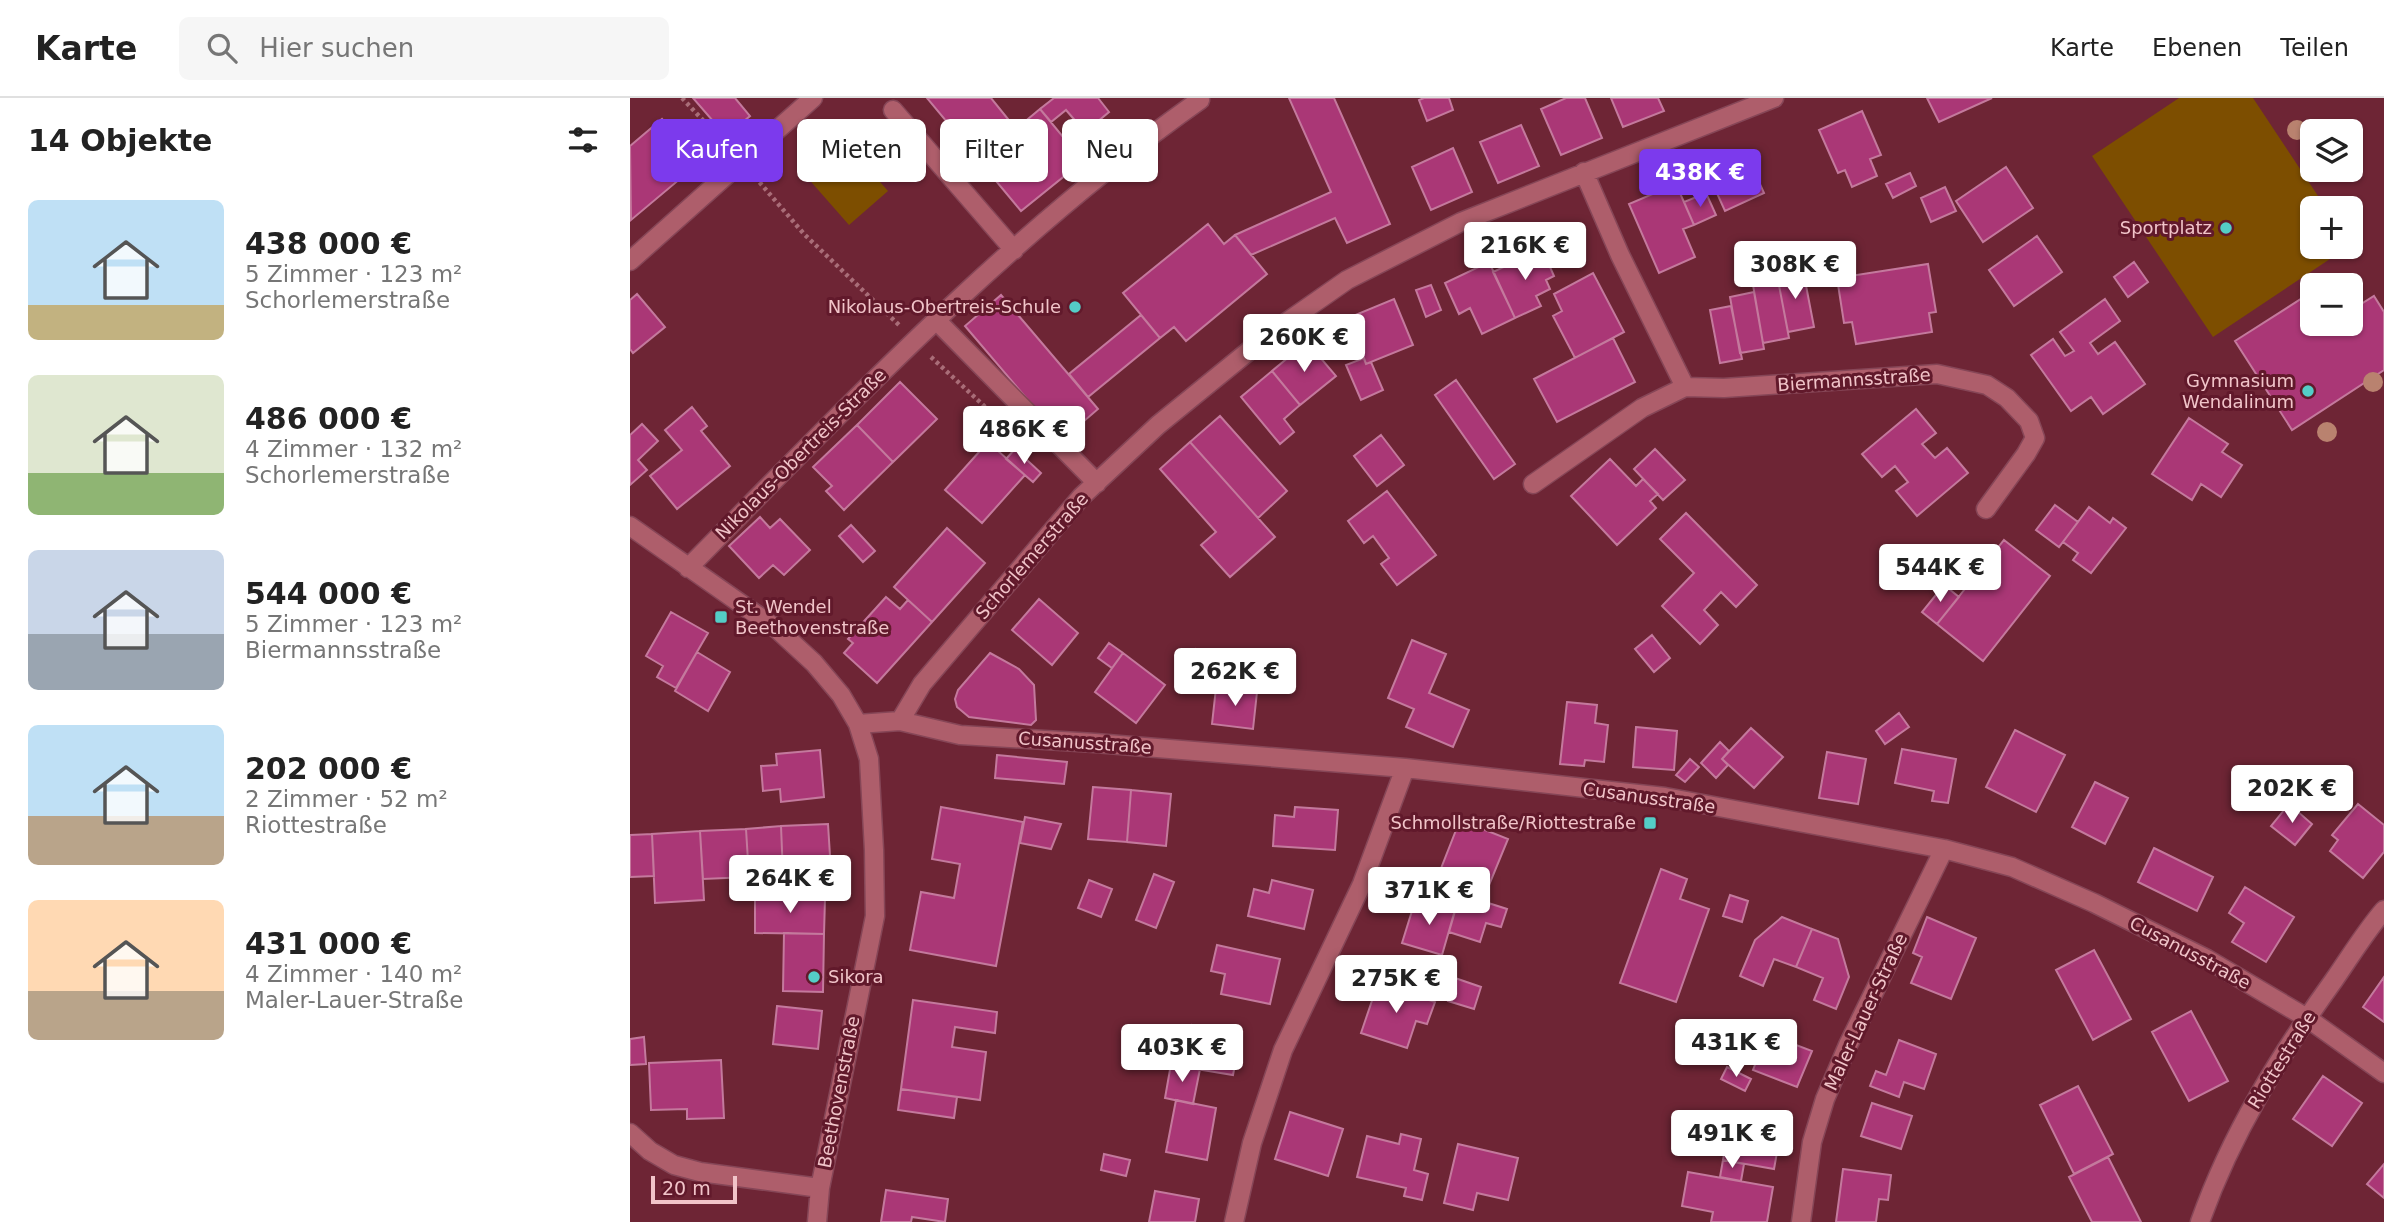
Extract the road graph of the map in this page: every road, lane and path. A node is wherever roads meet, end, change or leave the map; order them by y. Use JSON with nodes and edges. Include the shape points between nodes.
{"nodes":[{"id":1,"x":682,"y":98,"type":"edge"},
{"id":2,"x":813,"y":98,"type":"edge"},
{"id":3,"x":1774,"y":98,"type":"edge"},
{"id":4,"x":1200,"y":100,"type":"dead end"},
{"id":5,"x":893,"y":110,"type":"dead end"},
{"id":6,"x":702,"y":119,"type":"edge"},
{"id":7,"x":783,"y":124,"type":"edge"},
{"id":8,"x":1584,"y":172,"type":"junction"},
{"id":9,"x":717,"y":182,"type":"edge"},
{"id":10,"x":760,"y":182,"type":"edge"},
{"id":11,"x":1014,"y":250,"type":"junction"},
{"id":12,"x":630,"y":261,"type":"edge"},
{"id":13,"x":937,"y":321,"type":"junction"},
{"id":14,"x":915,"y":341,"type":"junction"},
{"id":15,"x":1685,"y":387,"type":"junction"},
{"id":16,"x":1003,"y":424,"type":"dead end"},
{"id":17,"x":1097,"y":483,"type":"junction"},
{"id":18,"x":1533,"y":484,"type":"dead end"},
{"id":19,"x":1986,"y":509,"type":"dead end"},
{"id":20,"x":630,"y":526,"type":"edge"},
{"id":21,"x":688,"y":568,"type":"junction"},
{"id":22,"x":900,"y":721,"type":"junction"},
{"id":23,"x":858,"y":724,"type":"junction"},
{"id":24,"x":1405,"y":768,"type":"junction"},
{"id":25,"x":1944,"y":849,"type":"junction"},
{"id":26,"x":2384,"y":911,"type":"edge"},
{"id":27,"x":2307,"y":1018,"type":"junction"},
{"id":28,"x":2384,"y":1073,"type":"edge"},
{"id":29,"x":630,"y":1133,"type":"edge"},
{"id":30,"x":820,"y":1188,"type":"junction"},
{"id":31,"x":817,"y":1222,"type":"edge"},
{"id":32,"x":1234,"y":1222,"type":"edge"},
{"id":33,"x":1801,"y":1222,"type":"edge"},
{"id":34,"x":2200,"y":1222,"type":"edge"}],
"edges":[{"from":1,"to":6,"type":"path"},
{"from":2,"to":7,"type":"street"},
{"from":3,"to":8,"type":"street","name":"Schorlemerstraße"},
{"from":4,"to":11,"type":"street","name":"Nikolaus-Obertreis-Straße","via":[[1139,143]]},
{"from":5,"to":11,"type":"street"},
{"from":8,"to":15,"type":"street"},
{"from":8,"to":17,"type":"street","name":"Schorlemerstraße","via":[[1461,222],[1347,280],[1271,332],[1158,425]]},
{"from":9,"to":12,"type":"street"},
{"from":10,"to":14,"type":"path","via":[[804,234]]},
{"from":11,"to":13,"type":"street","name":"Nikolaus-Obertreis-Straße"},
{"from":13,"to":14,"type":"street","name":"Nikolaus-Obertreis-Straße"},
{"from":13,"to":17,"type":"street"},
{"from":14,"to":16,"type":"path"},
{"from":14,"to":21,"type":"street","name":"Nikolaus-Obertreis-Straße"},
{"from":15,"to":18,"type":"street","name":"Biermannsstraße","via":[[1642,408]]},
{"from":15,"to":19,"type":"street","name":"Biermannsstraße","via":[[1937,374],[1987,385],[2029,421],[2035,438]]},
{"from":17,"to":22,"type":"street","name":"Schorlemerstraße","via":[[922,684]]},
{"from":20,"to":21,"type":"street","name":"Beethovenstraße"},
{"from":21,"to":23,"type":"street","name":"Beethovenstraße","via":[[777,629],[814,663]]},
{"from":22,"to":23,"type":"street","name":"Cusanusstraße"},
{"from":22,"to":24,"type":"street","name":"Cusanusstraße","via":[[960,736]]},
{"from":23,"to":30,"type":"street","name":"Beethovenstraße","via":[[869,759],[872,794],[874,916]]},
{"from":24,"to":25,"type":"street","name":"Cusanusstraße","via":[[1665,797]]},
{"from":24,"to":32,"type":"street","via":[[1362,884],[1283,1051],[1252,1143]]},
{"from":25,"to":27,"type":"street","name":"Cusanusstraße","via":[[2012,867],[2094,903],[2207,959]]},
{"from":25,"to":33,"type":"street","name":"Maler-Lauer-Straße","via":[[1825,1098],[1812,1142]]},
{"from":26,"to":27,"type":"street","name":"Riottestraße"},
{"from":27,"to":28,"type":"street","name":"Cusanusstraße"},
{"from":27,"to":34,"type":"street","name":"Riottestraße","via":[[2255,1101],[2216,1176]]},
{"from":29,"to":30,"type":"street","via":[[674,1165]]},
{"from":30,"to":31,"type":"street","name":"Beethovenstraße"}]}
